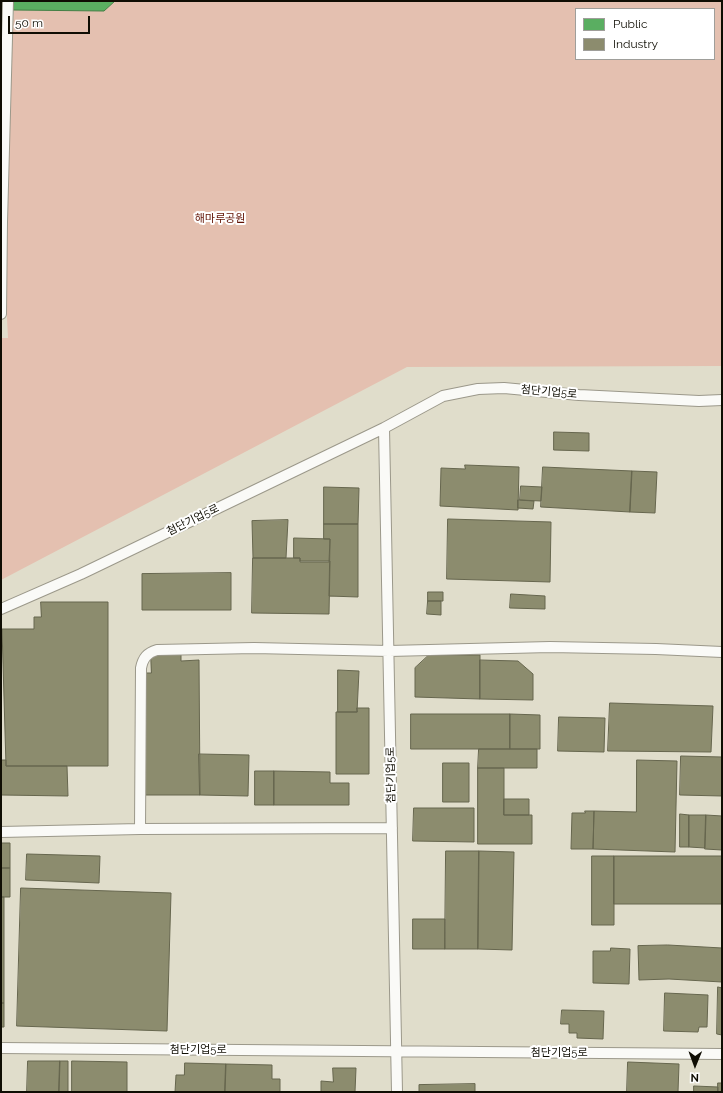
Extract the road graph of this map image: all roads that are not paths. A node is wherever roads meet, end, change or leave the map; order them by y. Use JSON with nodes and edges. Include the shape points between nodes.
{"nodes":[{"id":1,"x":8,"y":1,"type":"edge"},
{"id":2,"x":1,"y":222,"type":"edge"},
{"id":3,"x":1,"y":314,"type":"edge"},
{"id":4,"x":722,"y":400,"type":"edge"},
{"id":5,"x":384,"y":428,"type":"junction"},
{"id":6,"x":1,"y":609,"type":"edge"},
{"id":7,"x":389,"y":651,"type":"junction"},
{"id":8,"x":722,"y":652,"type":"edge"},
{"id":9,"x":392,"y":828,"type":"junction"},
{"id":10,"x":140,"y":829,"type":"junction"},
{"id":11,"x":1,"y":832,"type":"edge"},
{"id":12,"x":1,"y":1048,"type":"edge"},
{"id":13,"x":396,"y":1051,"type":"junction"},
{"id":14,"x":722,"y":1054,"type":"edge"},
{"id":15,"x":397,"y":1092,"type":"edge"}],
"edges":[{"from":1,"to":2,"type":"street"},
{"from":2,"to":3,"type":"street"},
{"from":4,"to":5,"type":"street","name":"첨단기업5로","via":[[579,395],[504,388],[478,389],[443,396]]},
{"from":5,"to":6,"type":"street","name":"첨단기업5로","via":[[81,574]]},
{"from":5,"to":7,"type":"street","name":"첨단기업5로"},
{"from":7,"to":8,"type":"street","via":[[550,647]]},
{"from":7,"to":9,"type":"street","name":"첨단기업5로"},
{"from":7,"to":10,"type":"street","via":[[254,648],[163,650],[147,655],[142,661],[141,677]]},
{"from":9,"to":10,"type":"street"},
{"from":9,"to":13,"type":"street","name":"첨단기업5로"},
{"from":10,"to":11,"type":"street"},
{"from":12,"to":13,"type":"street","name":"첨단기업5로"},
{"from":13,"to":14,"type":"street","name":"첨단기업5로"},
{"from":13,"to":15,"type":"street","name":"첨단기업5로"}]}
